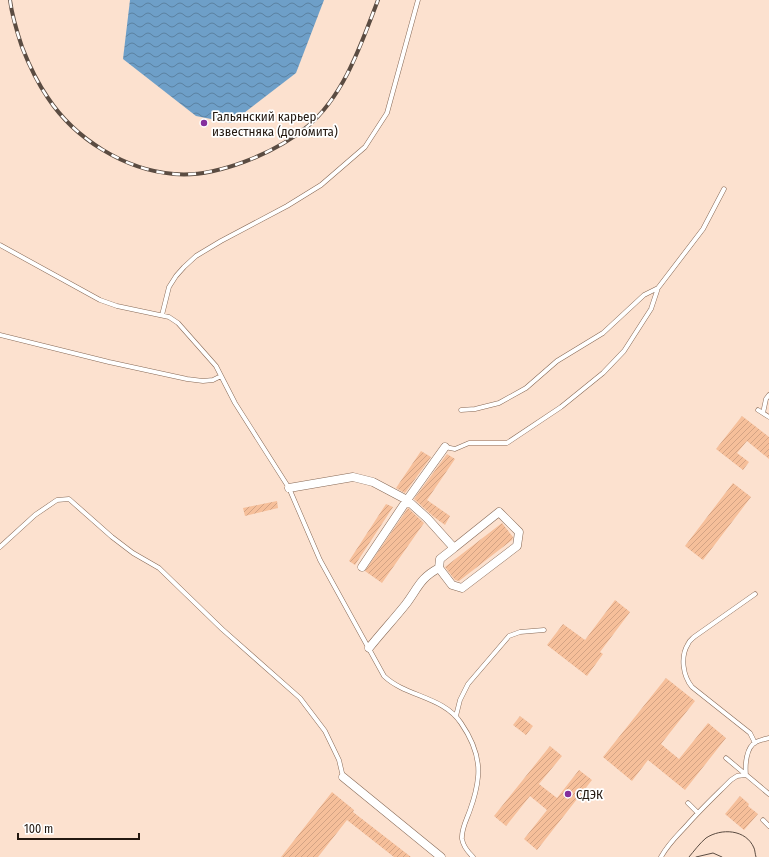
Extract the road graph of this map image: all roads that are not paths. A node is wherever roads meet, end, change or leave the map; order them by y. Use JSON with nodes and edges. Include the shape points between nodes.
{"nodes":[{"id":1,"x":418,"y":0,"type":"edge"},
{"id":2,"x":724,"y":189,"type":"dead end"},
{"id":3,"x":0,"y":244,"type":"edge"},
{"id":4,"x":658,"y":288,"type":"junction"},
{"id":5,"x":162,"y":315,"type":"junction"},
{"id":6,"x":0,"y":335,"type":"edge"},
{"id":7,"x":221,"y":376,"type":"junction"},
{"id":8,"x":769,"y":395,"type":"edge"},
{"id":9,"x":461,"y":410,"type":"dead end"},
{"id":10,"x":758,"y":410,"type":"dead end"},
{"id":11,"x":763,"y":413,"type":"junction"},
{"id":12,"x":769,"y":417,"type":"edge"},
{"id":13,"x":445,"y":447,"type":"joint"},
{"id":14,"x":289,"y":488,"type":"junction"},
{"id":15,"x":407,"y":500,"type":"junction"},
{"id":16,"x":0,"y":547,"type":"edge"},
{"id":17,"x":454,"y":548,"type":"junction"},
{"id":18,"x":362,"y":567,"type":"dead end"},
{"id":19,"x":439,"y":568,"type":"junction"},
{"id":20,"x":755,"y":594,"type":"dead end"},
{"id":21,"x":544,"y":630,"type":"dead end"},
{"id":22,"x":369,"y":648,"type":"junction"},
{"id":23,"x":456,"y":716,"type":"junction"},
{"id":24,"x":769,"y":738,"type":"edge"},
{"id":25,"x":755,"y":743,"type":"junction"},
{"id":26,"x":726,"y":758,"type":"dead end"},
{"id":27,"x":746,"y":775,"type":"junction"},
{"id":28,"x":343,"y":777,"type":"joint"},
{"id":29,"x":769,"y":794,"type":"edge"},
{"id":30,"x":688,"y":803,"type":"dead end"},
{"id":31,"x":697,"y":812,"type":"junction"},
{"id":32,"x":763,"y":820,"type":"dead end"},
{"id":33,"x":769,"y":826,"type":"edge"},
{"id":34,"x":441,"y":857,"type":"edge"},
{"id":35,"x":473,"y":857,"type":"edge"},
{"id":36,"x":661,"y":857,"type":"edge"}],
"edges":[{"from":1,"to":5,"type":"lane","via":[[387,113],[365,147],[321,185],[196,256],[169,287]]},
{"from":2,"to":4,"type":"lane","via":[[703,229]]},
{"from":3,"to":5,"type":"lane","via":[[100,300]]},
{"from":4,"to":9,"type":"lane","via":[[644,295],[603,333],[557,361],[526,388],[499,403]]},
{"from":4,"to":13,"type":"lane","via":[[651,309],[624,351],[603,373],[561,407],[507,443],[469,443],[455,449]]},
{"from":5,"to":7,"type":"lane","via":[[178,323],[216,366]]},
{"from":6,"to":7,"type":"lane","via":[[187,379],[203,381]]},
{"from":7,"to":14,"type":"lane","via":[[238,409]]},
{"from":8,"to":11,"type":"lane"},
{"from":10,"to":11,"type":"lane"},
{"from":11,"to":12,"type":"lane"},
{"from":13,"to":15,"type":"street"},
{"from":14,"to":15,"type":"street","via":[[353,477],[373,482]]},
{"from":14,"to":22,"type":"lane","via":[[320,560]]},
{"from":15,"to":17,"type":"street"},
{"from":15,"to":18,"type":"street"},
{"from":16,"to":28,"type":"lane","via":[[34,515],[57,500],[69,499],[112,537],[159,568],[300,698],[325,731],[340,760]]},
{"from":17,"to":19,"type":"street","via":[[440,559]]},
{"from":17,"to":19,"type":"street","via":[[499,512],[519,532],[517,546],[462,588],[452,585]]},
{"from":19,"to":22,"type":"street","via":[[422,580],[407,603]]},
{"from":20,"to":25,"type":"lane","via":[[688,643],[684,669],[686,680],[692,687],[750,732]]},
{"from":21,"to":23,"type":"lane","via":[[520,632],[509,636],[468,684]]},
{"from":22,"to":23,"type":"lane","via":[[384,676],[391,683],[429,699]]},
{"from":23,"to":35,"type":"lane","via":[[473,743],[478,766],[475,796],[462,832],[464,846]]},
{"from":24,"to":25,"type":"lane"},
{"from":25,"to":27,"type":"lane","via":[[747,755]]},
{"from":26,"to":27,"type":"lane"},
{"from":27,"to":29,"type":"lane"},
{"from":27,"to":31,"type":"lane","via":[[731,780]]},
{"from":28,"to":34,"type":"street"},
{"from":30,"to":31,"type":"lane"},
{"from":31,"to":36,"type":"lane","via":[[671,841]]},
{"from":32,"to":33,"type":"lane"}]}
